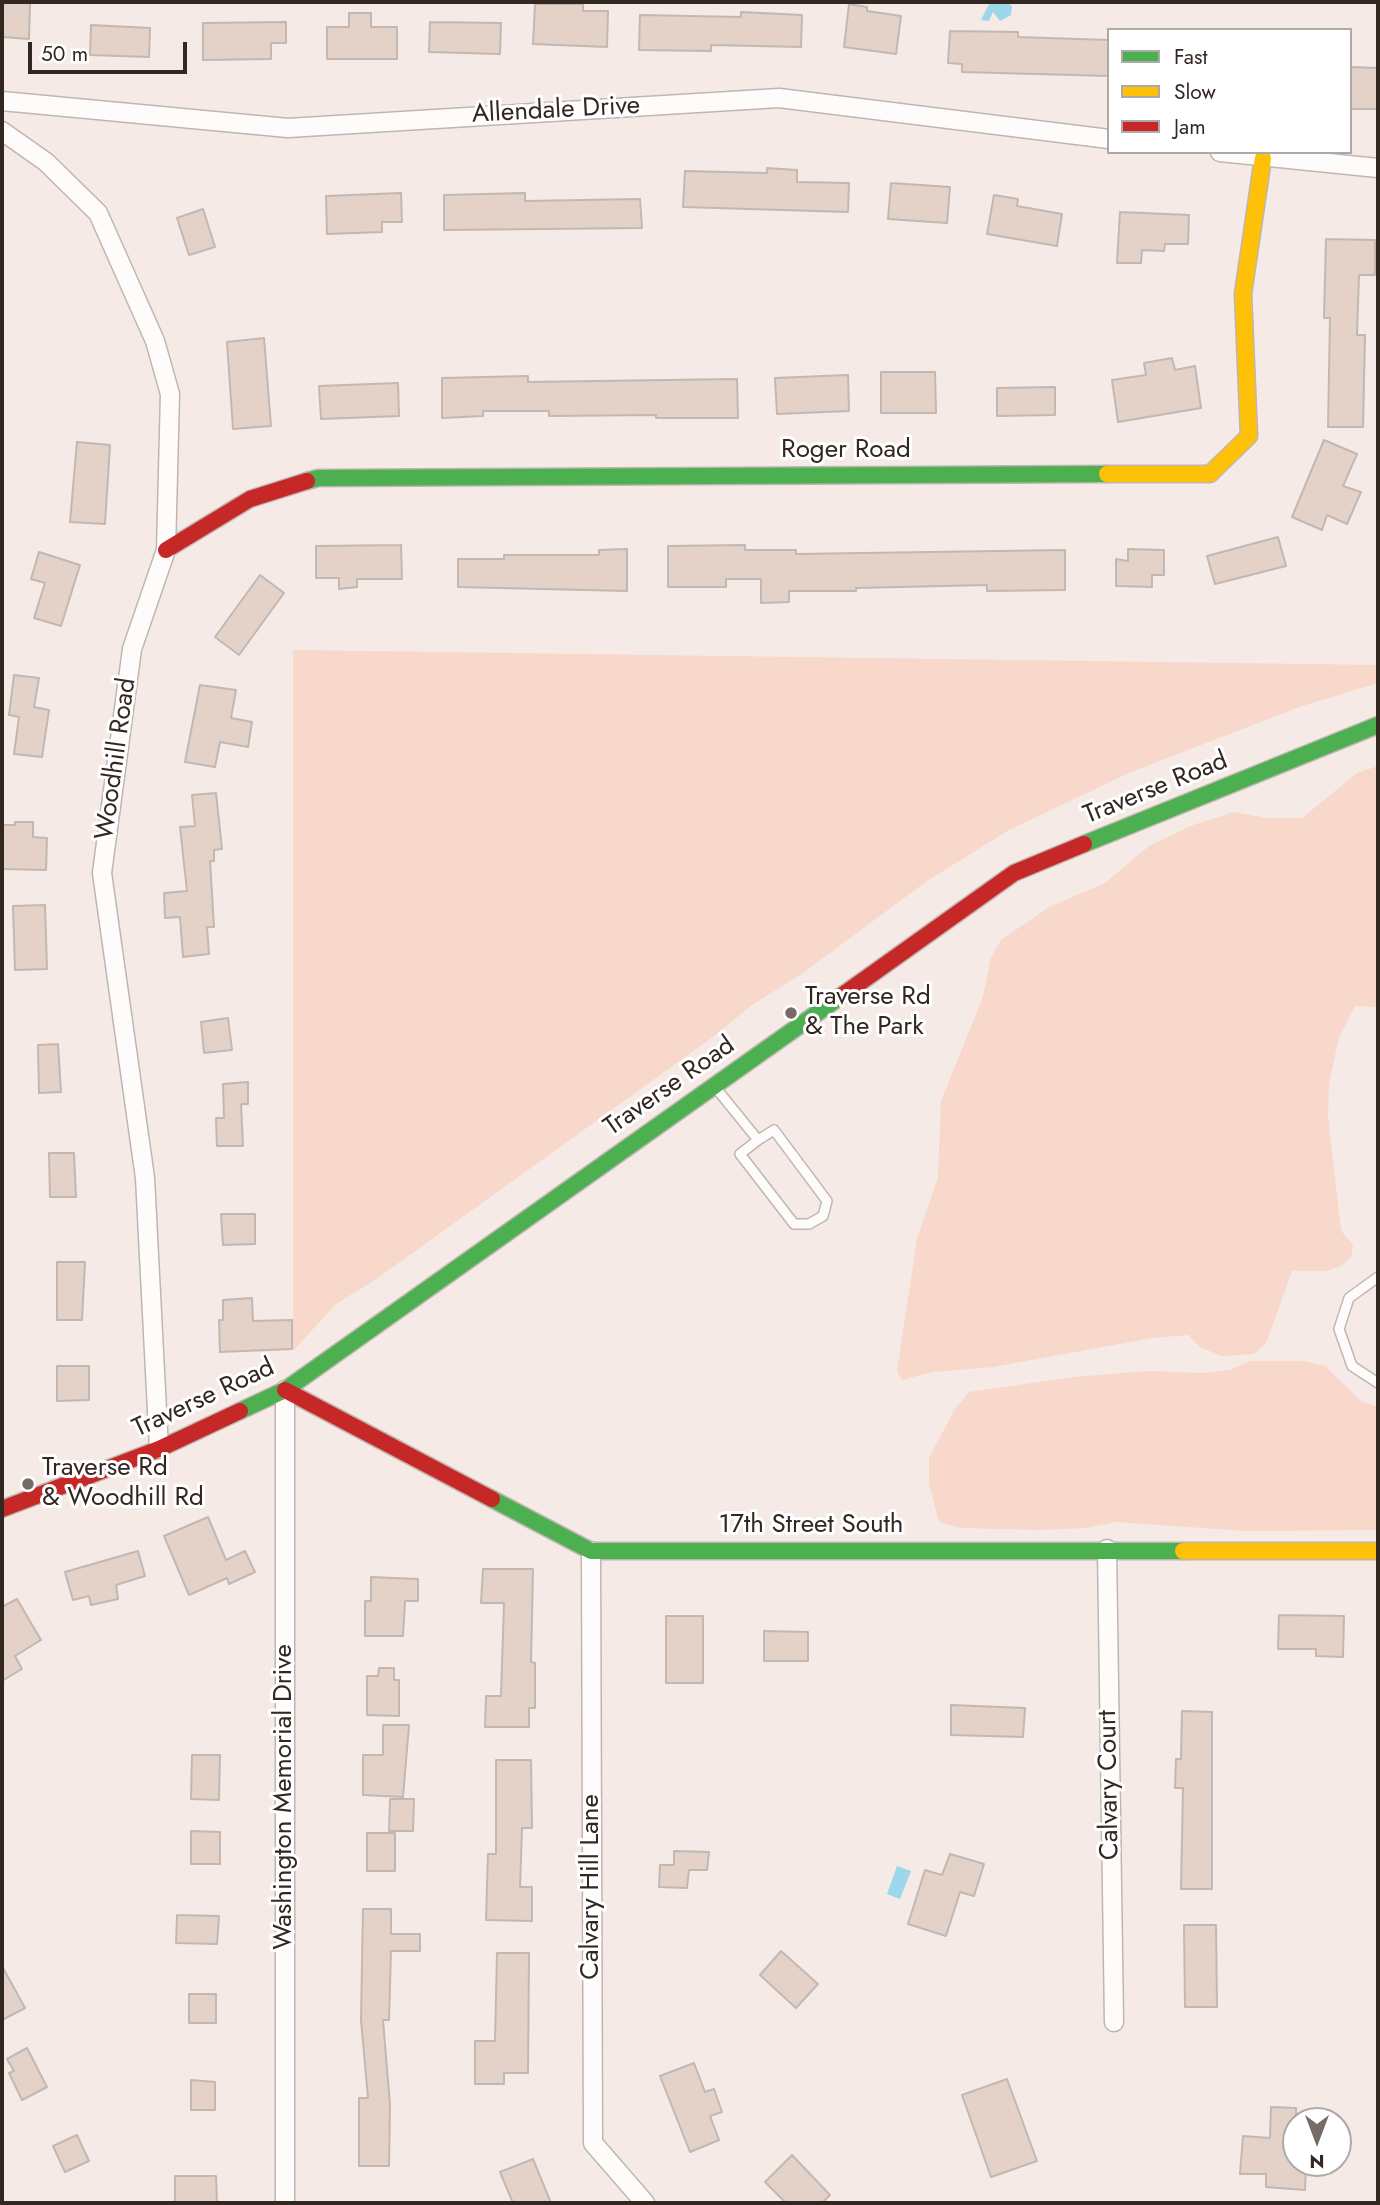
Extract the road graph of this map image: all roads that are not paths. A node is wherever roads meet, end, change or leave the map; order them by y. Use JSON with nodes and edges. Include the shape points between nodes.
{"nodes":[{"id":1,"x":2,"y":100,"type":"edge"},
{"id":2,"x":2,"y":131,"type":"edge"},
{"id":3,"x":1107,"y":139,"type":"edge"},
{"id":4,"x":1234,"y":154,"type":"edge"},
{"id":5,"x":1263,"y":158,"type":"junction"},
{"id":6,"x":1378,"y":168,"type":"edge"},
{"id":7,"x":166,"y":550,"type":"junction"},
{"id":8,"x":1378,"y":725,"type":"edge"},
{"id":9,"x":714,"y":1086,"type":"junction"},
{"id":10,"x":758,"y":1140,"type":"junction"},
{"id":11,"x":1378,"y":1277,"type":"edge"},
{"id":12,"x":1378,"y":1383,"type":"edge"},
{"id":13,"x":285,"y":1390,"type":"junction"},
{"id":14,"x":159,"y":1449,"type":"junction"},
{"id":15,"x":2,"y":1509,"type":"edge"},
{"id":16,"x":1107,"y":1549,"type":"junction"},
{"id":17,"x":1378,"y":1550,"type":"edge"},
{"id":18,"x":591,"y":1551,"type":"junction"},
{"id":19,"x":1114,"y":2022,"type":"dead end"},
{"id":20,"x":285,"y":2203,"type":"edge"},
{"id":21,"x":645,"y":2203,"type":"edge"}],
"edges":[{"from":1,"to":3,"type":"street","name":"Allendale Drive","via":[[288,128],[779,98]]},
{"from":2,"to":7,"type":"street","name":"Woodhill Road","via":[[46,162],[98,213],[155,341],[170,394]]},
{"from":4,"to":5,"type":"street"},
{"from":5,"to":6,"type":"street"},
{"from":5,"to":7,"type":"street","name":"Roger Road","via":[[1243,294],[1249,436],[1210,474],[318,478],[250,499]]},
{"from":7,"to":14,"type":"street","name":"Woodhill Road","via":[[132,649],[102,873],[145,1178]]},
{"from":8,"to":9,"type":"street","name":"Traverse Road","via":[[1014,873]]},
{"from":9,"to":10,"type":"lane"},
{"from":9,"to":13,"type":"street","name":"Traverse Road"},
{"from":10,"to":10,"type":"lane","via":[[774,1130],[827,1201],[823,1216],[809,1224],[794,1224],[740,1154]]},
{"from":11,"to":12,"type":"lane","via":[[1349,1298],[1339,1329],[1352,1366]]},
{"from":13,"to":14,"type":"street","name":"Traverse Road"},
{"from":13,"to":18,"type":"street","name":"17th Street South"},
{"from":13,"to":20,"type":"street","name":"Washington Memorial Drive"},
{"from":14,"to":15,"type":"street","name":"Traverse Road"},
{"from":16,"to":17,"type":"street","name":"17th Street South"},
{"from":16,"to":18,"type":"street","name":"17th Street South"},
{"from":16,"to":19,"type":"street","name":"Calvary Court"},
{"from":18,"to":21,"type":"street","name":"Calvary Hill Lane","via":[[593,2143]]}]}
